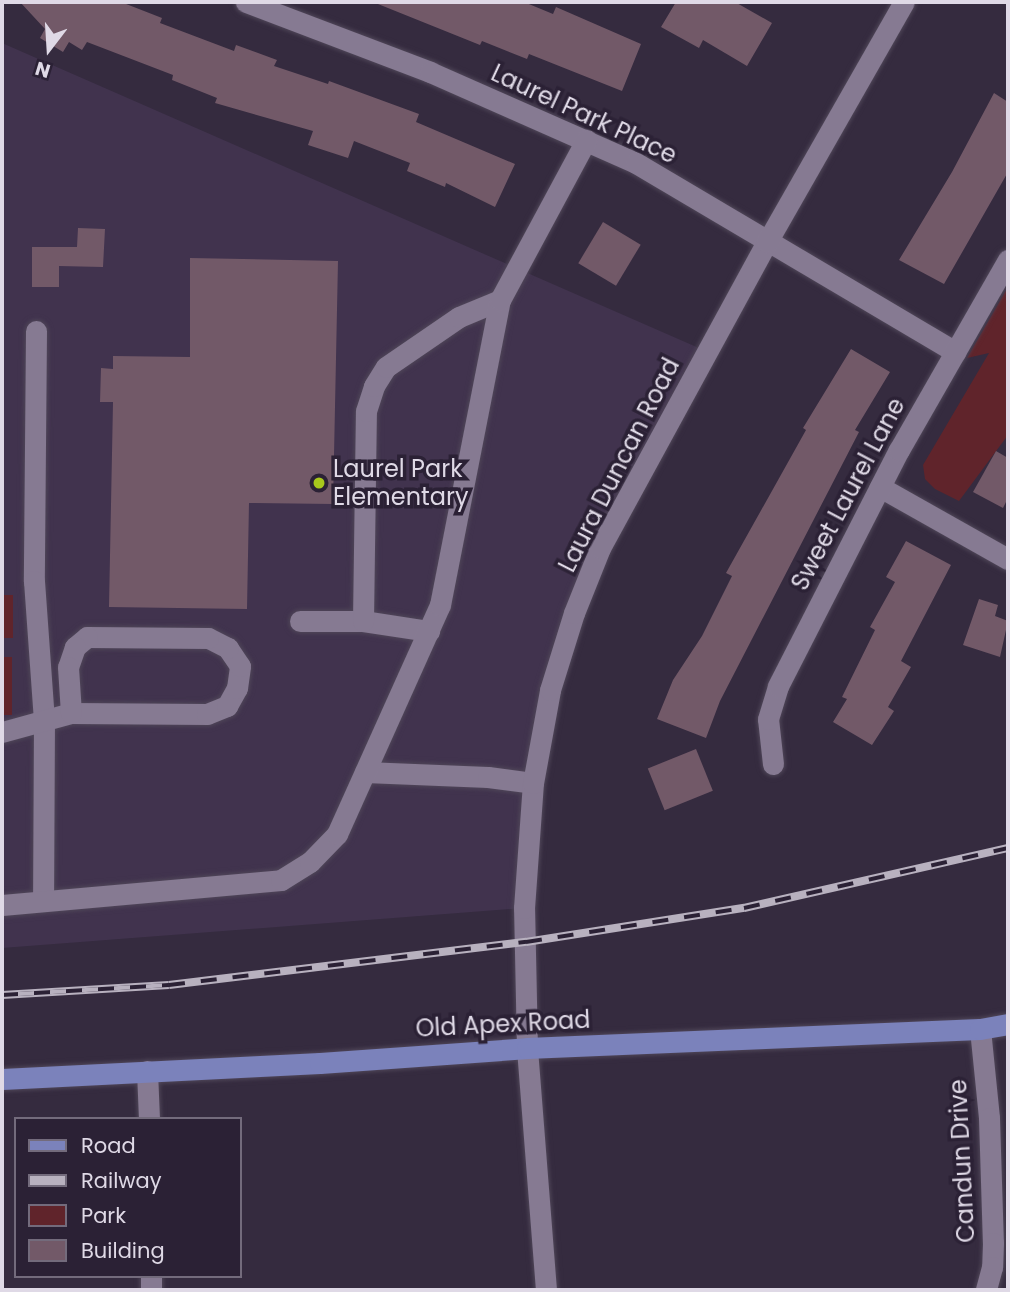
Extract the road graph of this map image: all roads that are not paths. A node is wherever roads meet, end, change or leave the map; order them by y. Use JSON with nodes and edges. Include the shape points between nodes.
{"nodes":[{"id":1,"x":246,"y":2,"type":"edge"},
{"id":2,"x":904,"y":2,"type":"edge"},
{"id":3,"x":586,"y":140,"type":"junction"},
{"id":4,"x":767,"y":242,"type":"junction"},
{"id":5,"x":1008,"y":260,"type":"edge"},
{"id":6,"x":500,"y":300,"type":"junction"},
{"id":7,"x":36,"y":331,"type":"dead end"},
{"id":8,"x":955,"y":352,"type":"junction"},
{"id":9,"x":880,"y":487,"type":"junction"},
{"id":10,"x":1008,"y":559,"type":"edge"},
{"id":11,"x":300,"y":621,"type":"dead end"},
{"id":12,"x":363,"y":621,"type":"junction"},
{"id":13,"x":429,"y":631,"type":"junction"},
{"id":14,"x":71,"y":713,"type":"junction"},
{"id":15,"x":44,"y":720,"type":"junction"},
{"id":16,"x":2,"y":732,"type":"edge"},
{"id":17,"x":773,"y":764,"type":"dead end"},
{"id":18,"x":365,"y":772,"type":"junction"},
{"id":19,"x":533,"y":783,"type":"junction"},
{"id":20,"x":43,"y":901,"type":"junction"},
{"id":21,"x":2,"y":905,"type":"edge"},
{"id":22,"x":1008,"y":1024,"type":"edge"},
{"id":23,"x":980,"y":1029,"type":"junction"},
{"id":24,"x":527,"y":1048,"type":"junction"},
{"id":25,"x":147,"y":1071,"type":"junction"},
{"id":26,"x":2,"y":1079,"type":"edge"},
{"id":27,"x":149,"y":1117,"type":"edge"},
{"id":28,"x":546,"y":1290,"type":"edge"},
{"id":29,"x":986,"y":1290,"type":"edge"}],
"edges":[{"from":1,"to":3,"type":"street","name":"Laurel Park Place","via":[[430,72]]},
{"from":2,"to":4,"type":"street","name":"Laura Duncan Road"},
{"from":3,"to":4,"type":"street","name":"Laurel Park Place","via":[[636,163]]},
{"from":3,"to":6,"type":"street"},
{"from":4,"to":8,"type":"street","name":"Laurel Park Place"},
{"from":4,"to":19,"type":"street","name":"Laura Duncan Road","via":[[600,548],[550,690]]},
{"from":5,"to":8,"type":"street","name":"Sweet Laurel Lane"},
{"from":6,"to":12,"type":"street","via":[[459,317],[397,359],[374,386],[366,411]]},
{"from":6,"to":13,"type":"street","via":[[440,605]]},
{"from":7,"to":15,"type":"street","via":[[34,580]]},
{"from":8,"to":9,"type":"street","name":"Sweet Laurel Lane"},
{"from":9,"to":10,"type":"street"},
{"from":9,"to":17,"type":"street","name":"Sweet Laurel Lane","via":[[778,686],[768,719]]},
{"from":11,"to":12,"type":"street"},
{"from":12,"to":13,"type":"street"},
{"from":13,"to":18,"type":"street"},
{"from":14,"to":14,"type":"street","via":[[207,714],[227,706],[237,688],[240,666],[228,648],[208,638],[87,637],[75,647],[68,667]]},
{"from":14,"to":15,"type":"street"},
{"from":15,"to":16,"type":"street"},
{"from":15,"to":20,"type":"street"},
{"from":18,"to":19,"type":"street"},
{"from":18,"to":20,"type":"street","via":[[337,834],[310,862],[281,880]]},
{"from":19,"to":24,"type":"street","name":"Laura Duncan Road","via":[[524,908]]},
{"from":20,"to":21,"type":"street"},
{"from":22,"to":23,"type":"main road","name":"Old Apex Road"},
{"from":23,"to":24,"type":"main road","name":"Old Apex Road"},
{"from":23,"to":29,"type":"street","name":"Candun Drive","via":[[989,1118],[993,1243]]},
{"from":24,"to":25,"type":"main road","name":"Old Apex Road"},
{"from":24,"to":28,"type":"street","name":"Laura Duncan Road"},
{"from":25,"to":26,"type":"main road","name":"Old Apex Road"},
{"from":25,"to":27,"type":"street"}]}
